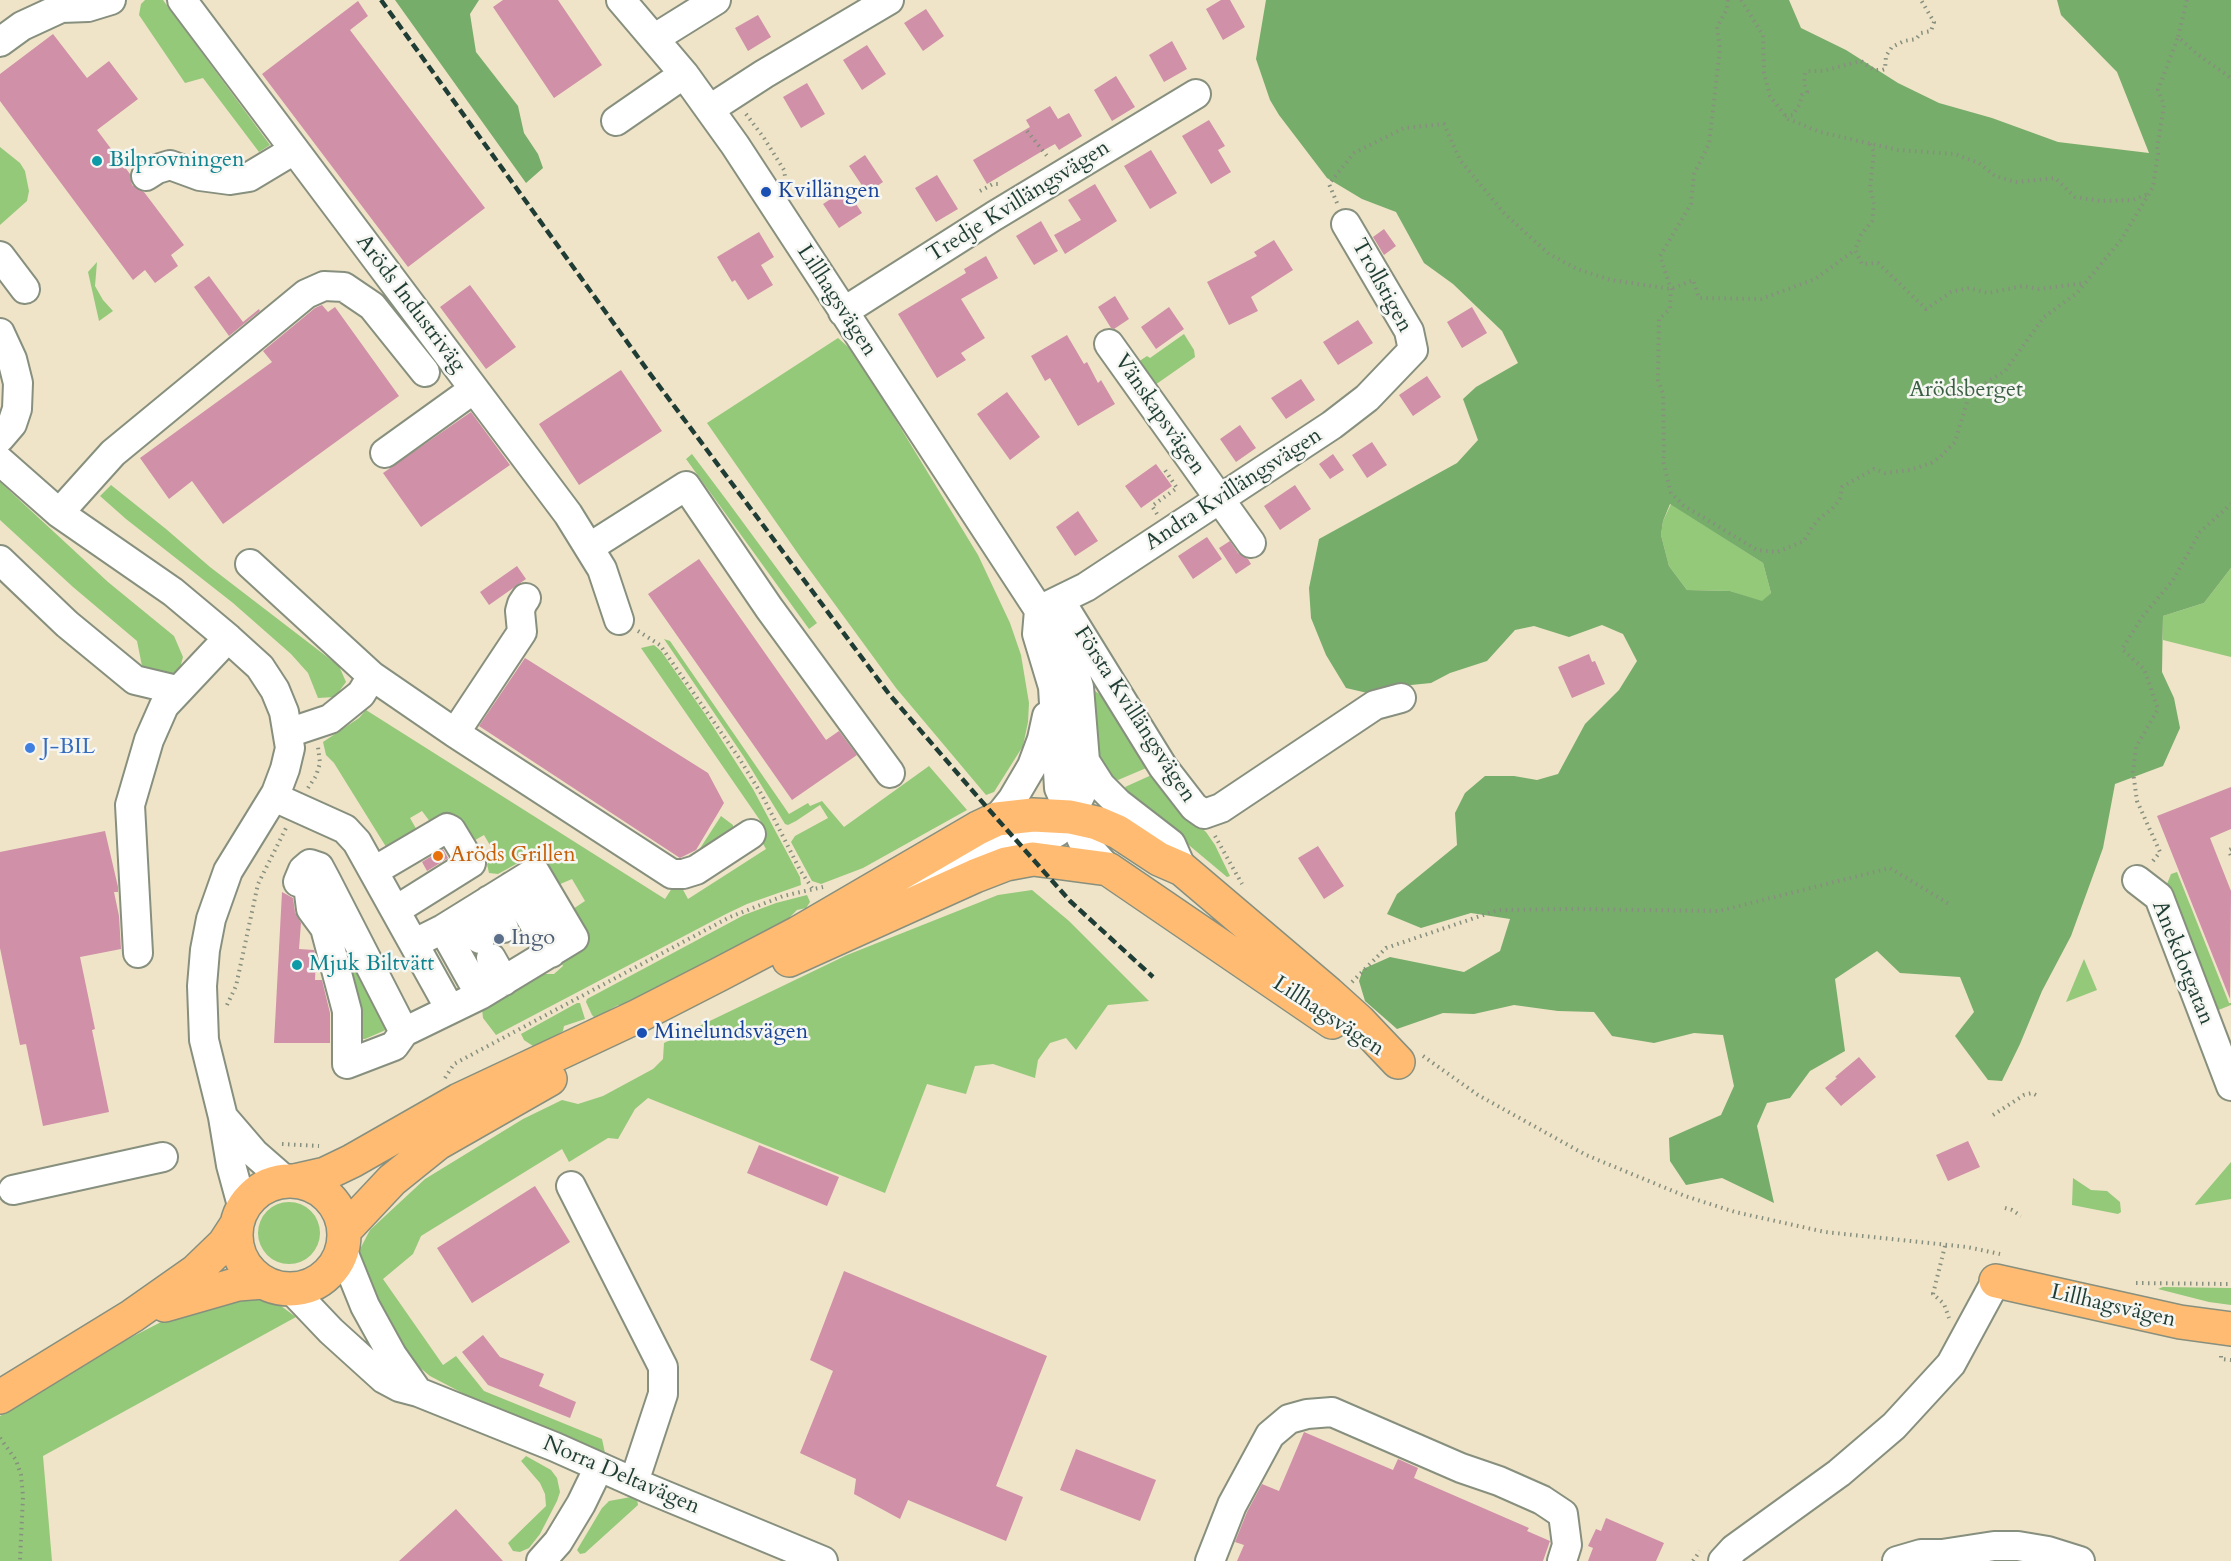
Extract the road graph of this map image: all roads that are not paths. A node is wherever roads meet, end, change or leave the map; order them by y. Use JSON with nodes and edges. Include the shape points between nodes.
{"nodes":[{"id":1,"x":111,"y":0,"type":"edge"},
{"id":2,"x":182,"y":0,"type":"edge"},
{"id":3,"x":621,"y":0,"type":"edge"},
{"id":4,"x":716,"y":0,"type":"edge"},
{"id":5,"x":889,"y":0,"type":"edge"},
{"id":6,"x":655,"y":38,"type":"junction"},
{"id":7,"x":0,"y":42,"type":"edge"},
{"id":8,"x":684,"y":74,"type":"junction"},
{"id":9,"x":1196,"y":94,"type":"dead end"},
{"id":10,"x":710,"y":109,"type":"junction"},
{"id":11,"x":616,"y":121,"type":"dead end"},
{"id":12,"x":294,"y":150,"type":"junction"},
{"id":13,"x":146,"y":177,"type":"dead end"},
{"id":14,"x":1346,"y":224,"type":"road end"},
{"id":15,"x":843,"y":312,"type":"junction"},
{"id":16,"x":0,"y":333,"type":"edge"},
{"id":17,"x":1109,"y":344,"type":"dead end"},
{"id":18,"x":1413,"y":350,"type":"joint"},
{"id":19,"x":425,"y":372,"type":"dead end"},
{"id":20,"x":474,"y":389,"type":"junction"},
{"id":21,"x":0,"y":438,"type":"edge"},
{"id":22,"x":385,"y":453,"type":"dead end"},
{"id":23,"x":0,"y":461,"type":"edge"},
{"id":24,"x":1219,"y":501,"type":"junction"},
{"id":25,"x":59,"y":513,"type":"junction"},
{"id":26,"x":1251,"y":543,"type":"dead end"},
{"id":27,"x":590,"y":547,"type":"junction"},
{"id":28,"x":0,"y":560,"type":"edge"},
{"id":29,"x":250,"y":564,"type":"dead end"},
{"id":30,"x":526,"y":598,"type":"dead end"},
{"id":31,"x":1050,"y":605,"type":"junction"},
{"id":32,"x":620,"y":620,"type":"road end"},
{"id":33,"x":228,"y":638,"type":"junction"},
{"id":34,"x":372,"y":676,"type":"junction"},
{"id":35,"x":1053,"y":687,"type":"junction"},
{"id":36,"x":177,"y":690,"type":"junction"},
{"id":37,"x":1401,"y":698,"type":"dead end"},
{"id":38,"x":301,"y":729,"type":"junction"},
{"id":39,"x":455,"y":734,"type":"junction"},
{"id":40,"x":1085,"y":761,"type":"junction"},
{"id":41,"x":890,"y":773,"type":"dead end"},
{"id":42,"x":286,"y":802,"type":"junction"},
{"id":43,"x":1070,"y":817,"type":"junction"},
{"id":44,"x":997,"y":819,"type":"junction"},
{"id":45,"x":751,"y":834,"type":"dead end"},
{"id":46,"x":471,"y":863,"type":"junction"},
{"id":47,"x":1182,"y":868,"type":"junction"},
{"id":48,"x":1108,"y":869,"type":"junction"},
{"id":49,"x":374,"y":871,"type":"junction"},
{"id":50,"x":2137,"y":880,"type":"road end"},
{"id":51,"x":480,"y":905,"type":"junction"},
{"id":52,"x":396,"y":910,"type":"junction"},
{"id":53,"x":835,"y":939,"type":"junction"},
{"id":54,"x":415,"y":943,"type":"junction"},
{"id":55,"x":138,"y":953,"type":"dead end"},
{"id":56,"x":506,"y":958,"type":"junction"},
{"id":57,"x":450,"y":1009,"type":"junction"},
{"id":58,"x":404,"y":1032,"type":"junction"},
{"id":59,"x":2231,"y":1086,"type":"edge"},
{"id":60,"x":224,"y":1117,"type":"junction"},
{"id":61,"x":163,"y":1157,"type":"dead end"},
{"id":62,"x":290,"y":1181,"type":"junction"},
{"id":63,"x":571,"y":1186,"type":"dead end"},
{"id":64,"x":13,"y":1190,"type":"dead end"},
{"id":65,"x":240,"y":1216,"type":"junction"},
{"id":66,"x":343,"y":1240,"type":"junction"},
{"id":67,"x":2002,"y":1268,"type":"joint"},
{"id":68,"x":277,"y":1285,"type":"junction"},
{"id":69,"x":132,"y":1316,"type":"junction"},
{"id":70,"x":2226,"y":1342,"type":"edge"},
{"id":71,"x":418,"y":1392,"type":"junction"},
{"id":72,"x":0,"y":1397,"type":"edge"},
{"id":73,"x":599,"y":1467,"type":"junction"},
{"id":74,"x":634,"y":1482,"type":"junction"},
{"id":75,"x":1712,"y":1555,"type":"edge"},
{"id":76,"x":1938,"y":1558,"type":"edge"},
{"id":77,"x":541,"y":1561,"type":"edge"},
{"id":78,"x":823,"y":1561,"type":"edge"},
{"id":79,"x":1210,"y":1561,"type":"edge"},
{"id":80,"x":1562,"y":1561,"type":"edge"},
{"id":81,"x":1897,"y":1561,"type":"edge"},
{"id":82,"x":2080,"y":1561,"type":"edge"}],
"edges":[{"from":1,"to":7,"type":"street","via":[[88,7],[61,8],[22,26]]},
{"from":2,"to":12,"type":"street","name":"Aröds Industriväg"},
{"from":3,"to":6,"type":"street","name":"Lillhagsvägen"},
{"from":4,"to":6,"type":"street"},
{"from":5,"to":10,"type":"street"},
{"from":6,"to":8,"type":"street","name":"Lillhagsvägen"},
{"from":8,"to":10,"type":"street","name":"Lillhagsvägen"},
{"from":8,"to":11,"type":"street"},
{"from":9,"to":15,"type":"street","name":"Tredje Kvillängsvägen"},
{"from":10,"to":15,"type":"street","name":"Lillhagsvägen"},
{"from":12,"to":13,"type":"street","via":[[249,177],[230,180],[200,176],[170,165]]},
{"from":12,"to":20,"type":"street","name":"Aröds Industriväg"},
{"from":14,"to":18,"type":"street","name":"Trollstigen","via":[[1409,331]]},
{"from":15,"to":31,"type":"street","name":"Lillhagsvägen"},
{"from":16,"to":21,"type":"street","via":[[18,383],[17,409],[12,424]]},
{"from":17,"to":24,"type":"street","name":"Vänskapsvägen"},
{"from":18,"to":24,"type":"street","name":"Andra Kvillängsvägen","via":[[1368,398]]},
{"from":19,"to":25,"type":"street","via":[[372,306],[344,287],[324,286],[306,294],[113,453]]},
{"from":20,"to":22,"type":"street"},
{"from":20,"to":27,"type":"street","name":"Aröds Industriväg"},
{"from":23,"to":25,"type":"street"},
{"from":24,"to":26,"type":"street","name":"Vänskapsvägen"},
{"from":24,"to":31,"type":"street","name":"Andra Kvillängsvägen","via":[[1086,587]]},
{"from":25,"to":33,"type":"street","via":[[173,592]]},
{"from":27,"to":32,"type":"street","name":"Aröds Industriväg","via":[[602,568]]},
{"from":27,"to":41,"type":"street","via":[[686,486],[769,608]]},
{"from":28,"to":36,"type":"street","via":[[67,624],[135,680]]},
{"from":29,"to":34,"type":"street"},
{"from":30,"to":39,"type":"street","via":[[520,611],[522,632]]},
{"from":31,"to":35,"type":"street","name":"Lillhagsvägen","via":[[1037,634]]},
{"from":31,"to":37,"type":"street","name":"Första Kvillängsvägen","via":[[1163,766],[1194,807],[1204,814],[1221,808],[1375,705]]},
{"from":31,"to":40,"type":"street","name":"Lillhagsvägen","via":[[1079,687]]},
{"from":33,"to":36,"type":"street"},
{"from":33,"to":38,"type":"street","via":[[260,667],[284,712]]},
{"from":34,"to":38,"type":"street","via":[[349,706],[330,719]]},
{"from":34,"to":39,"type":"street"},
{"from":35,"to":43,"type":"street","name":"Lillhagsvägen","via":[[1059,788]]},
{"from":35,"to":44,"type":"street","name":"Lillhagsvägen","via":[[1032,766]]},
{"from":36,"to":55,"type":"street","via":[[156,723],[130,805]]},
{"from":38,"to":42,"type":"street","via":[[290,748],[285,769]]},
{"from":39,"to":45,"type":"street","via":[[672,874],[696,870]]},
{"from":40,"to":43,"type":"street","name":"Lillhagsvägen","via":[[1083,788]]},
{"from":40,"to":47,"type":"street","name":"Lillhagsvägen","via":[[1101,786],[1172,844]]},
{"from":42,"to":49,"type":"street","via":[[345,829]]},
{"from":42,"to":60,"type":"street","via":[[228,871],[211,919],[202,986],[204,1041]]},
{"from":43,"to":44,"type":"main road","name":"Lillhagsvägen","via":[[1033,814]]},
{"from":43,"to":47,"type":"main road","name":"Lillhagsvägen","via":[[1118,832],[1159,859]]},
{"from":43,"to":48,"type":"street","name":"Lillhagsvägen","via":[[1082,840]]},
{"from":43,"to":53,"type":"street","name":"Lillhagsvägen","via":[[1048,837],[996,850],[933,877],[923,887]]},
{"from":44,"to":62,"type":"main road","via":[[798,933],[638,1016],[459,1100],[325,1174]]},
{"from":46,"to":49,"type":"street","via":[[447,828]]},
{"from":46,"to":51,"type":"street"},
{"from":46,"to":52,"type":"street"},
{"from":47,"to":48,"type":"main road","name":"Lillhagsvägen","via":[[1343,1007],[1398,1062],[1359,1041]]},
{"from":48,"to":53,"type":"main road","name":"Lillhagsvägen","via":[[1033,859],[1006,864]]},
{"from":49,"to":52,"type":"street"},
{"from":50,"to":59,"type":"street","name":"Anekdotgatan","via":[[2158,897]]},
{"from":51,"to":54,"type":"street"},
{"from":51,"to":56,"type":"street"},
{"from":51,"to":56,"type":"street"},
{"from":51,"to":56,"type":"street","via":[[535,872],[574,939]]},
{"from":52,"to":54,"type":"street"},
{"from":53,"to":66,"type":"main road","via":[[577,1065],[447,1138],[392,1180]]},
{"from":54,"to":57,"type":"street"},
{"from":56,"to":57,"type":"street"},
{"from":57,"to":58,"type":"street"},
{"from":58,"to":58,"type":"street","via":[[335,922],[347,1011],[347,1064],[394,1046]]},
{"from":60,"to":62,"type":"street","via":[[254,1153]]},
{"from":60,"to":65,"type":"street"},
{"from":61,"to":64,"type":"street"},
{"from":62,"to":65,"type":"main road","via":[[261,1189]]},
{"from":62,"to":66,"type":"main road","via":[[312,1186],[328,1197],[339,1212]]},
{"from":63,"to":74,"type":"street","via":[[663,1367],[663,1394]]},
{"from":65,"to":68,"type":"main road","via":[[236,1243],[243,1262],[248,1270]]},
{"from":65,"to":69,"type":"main road","via":[[224,1244],[196,1271]]},
{"from":66,"to":68,"type":"main road","via":[[333,1267],[319,1280],[301,1288]]},
{"from":66,"to":71,"type":"street","via":[[365,1306]]},
{"from":67,"to":70,"type":"main road","name":"Lillhagsvägen","via":[[2180,1322]]},
{"from":67,"to":75,"type":"street","via":[[1951,1364],[1894,1426],[1839,1473],[1734,1549]]},
{"from":68,"to":69,"type":"main road","via":[[238,1284]]},
{"from":68,"to":71,"type":"street","name":"Norra Deltavägen","via":[[384,1379]]},
{"from":69,"to":72,"type":"main road"},
{"from":71,"to":73,"type":"street","name":"Norra Deltavägen"},
{"from":73,"to":74,"type":"street","name":"Norra Deltavägen"},
{"from":73,"to":77,"type":"street","via":[[558,1542]]},
{"from":74,"to":78,"type":"street","name":"Norra Deltavägen"},
{"from":76,"to":81,"type":"street","via":[[1921,1554]]},
{"from":76,"to":82,"type":"street","via":[[1972,1548],[2018,1546]]},
{"from":79,"to":80,"type":"street","via":[[1232,1505],[1270,1435],[1289,1419],[1332,1412],[1542,1500],[1563,1514],[1567,1545]]}]}
